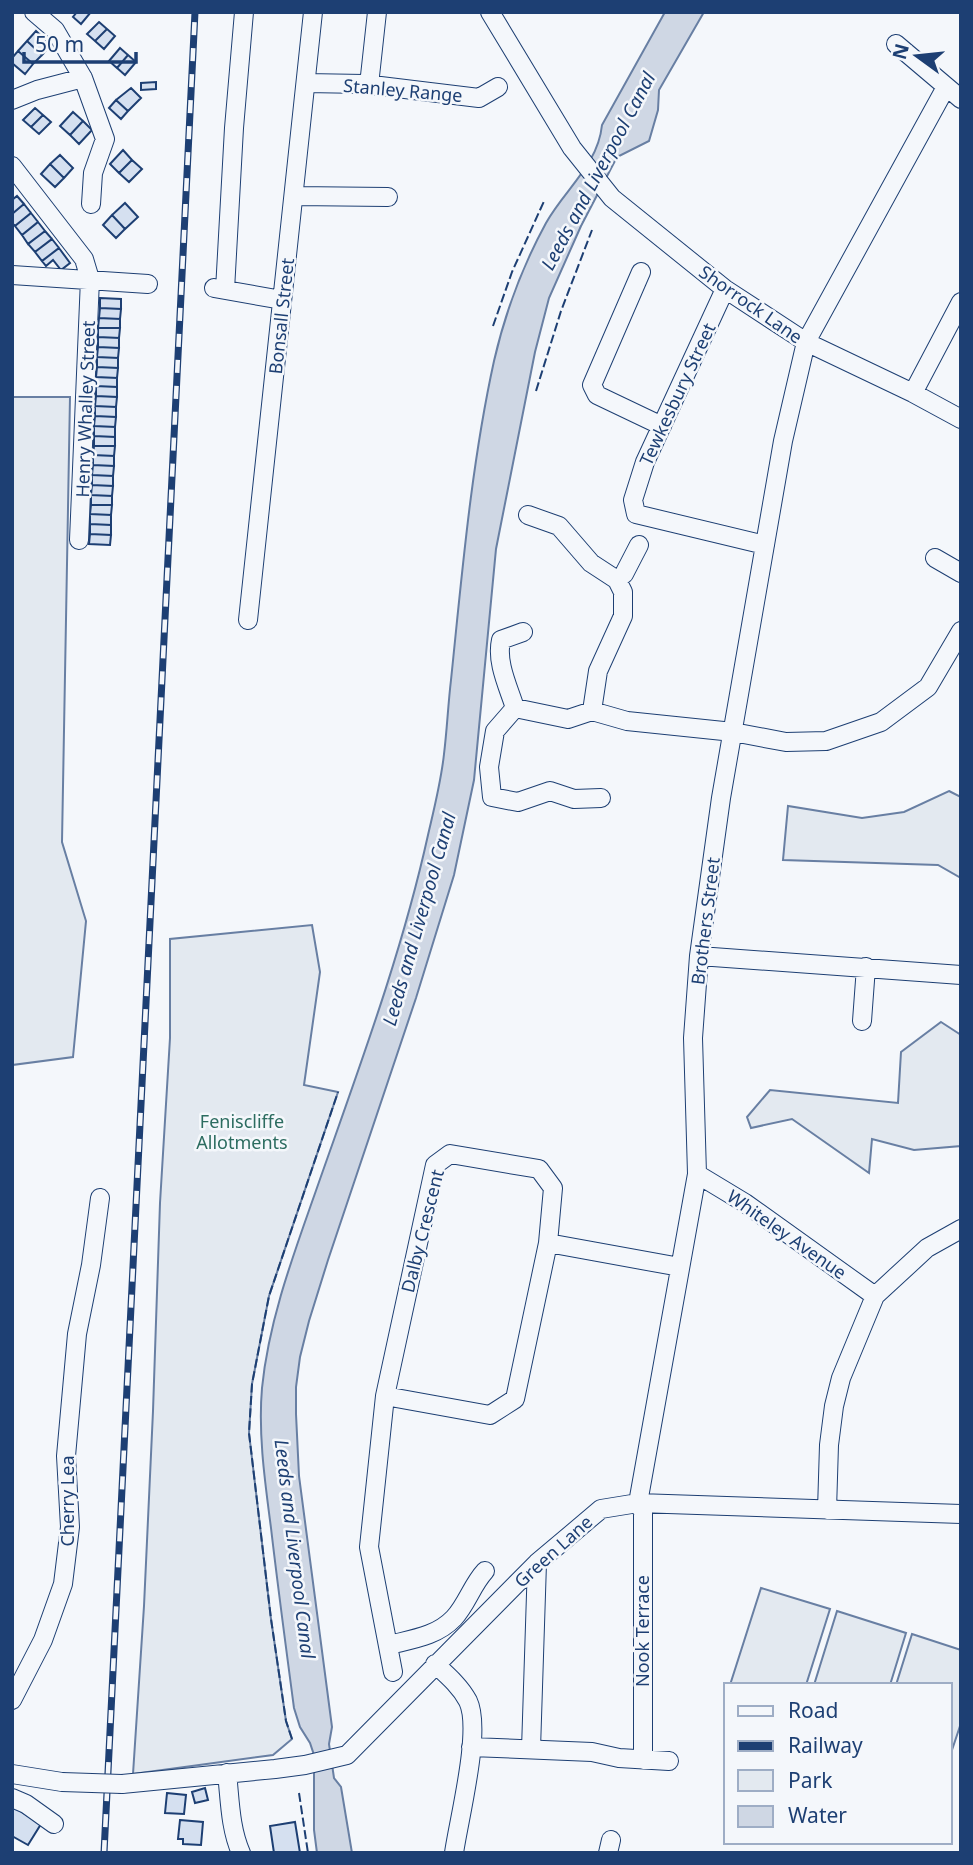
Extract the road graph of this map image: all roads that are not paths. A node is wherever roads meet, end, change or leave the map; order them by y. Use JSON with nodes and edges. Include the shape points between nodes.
{"nodes":[{"id":1,"x":34,"y":12,"type":"edge"},
{"id":2,"x":244,"y":12,"type":"edge"},
{"id":3,"x":313,"y":12,"type":"edge"},
{"id":4,"x":377,"y":12,"type":"edge"},
{"id":5,"x":490,"y":12,"type":"edge"},
{"id":6,"x":896,"y":44,"type":"dead end"},
{"id":7,"x":83,"y":78,"type":"junction"},
{"id":8,"x":306,"y":83,"type":"junction"},
{"id":9,"x":369,"y":85,"type":"junction"},
{"id":10,"x":498,"y":87,"type":"dead end"},
{"id":11,"x":946,"y":87,"type":"junction"},
{"id":12,"x":961,"y":99,"type":"edge"},
{"id":13,"x":12,"y":100,"type":"edge"},
{"id":14,"x":12,"y":166,"type":"edge"},
{"id":15,"x":294,"y":196,"type":"junction"},
{"id":16,"x":388,"y":197,"type":"dead end"},
{"id":17,"x":91,"y":204,"type":"dead end"},
{"id":18,"x":641,"y":272,"type":"dead end"},
{"id":19,"x":12,"y":275,"type":"edge"},
{"id":20,"x":90,"y":279,"type":"junction"},
{"id":21,"x":148,"y":284,"type":"dead end"},
{"id":22,"x":725,"y":289,"type":"junction"},
{"id":23,"x":282,"y":300,"type":"junction"},
{"id":24,"x":961,"y":302,"type":"edge"},
{"id":25,"x":806,"y":342,"type":"junction"},
{"id":26,"x":913,"y":393,"type":"junction"},
{"id":27,"x":961,"y":419,"type":"edge"},
{"id":28,"x":662,"y":426,"type":"junction"},
{"id":29,"x":528,"y":515,"type":"dead end"},
{"id":30,"x":79,"y":540,"type":"dead end"},
{"id":31,"x":639,"y":545,"type":"dead end"},
{"id":32,"x":765,"y":545,"type":"junction"},
{"id":33,"x":934,"y":558,"type":"dead end"},
{"id":34,"x":961,"y":573,"type":"edge"},
{"id":35,"x":617,"y":580,"type":"junction"},
{"id":36,"x":248,"y":620,"type":"dead end"},
{"id":37,"x":961,"y":631,"type":"edge"},
{"id":38,"x":523,"y":632,"type":"dead end"},
{"id":39,"x":515,"y":708,"type":"junction"},
{"id":40,"x":592,"y":711,"type":"junction"},
{"id":41,"x":733,"y":732,"type":"junction"},
{"id":42,"x":601,"y":798,"type":"dead end"},
{"id":43,"x":699,"y":956,"type":"junction"},
{"id":44,"x":866,"y":967,"type":"junction"},
{"id":45,"x":961,"y":975,"type":"edge"},
{"id":46,"x":862,"y":1021,"type":"dead end"},
{"id":47,"x":697,"y":1174,"type":"junction"},
{"id":48,"x":100,"y":1198,"type":"dead end"},
{"id":49,"x":961,"y":1230,"type":"edge"},
{"id":50,"x":548,"y":1243,"type":"junction"},
{"id":51,"x":681,"y":1267,"type":"junction"},
{"id":52,"x":875,"y":1296,"type":"junction"},
{"id":53,"x":385,"y":1396,"type":"junction"},
{"id":54,"x":638,"y":1503,"type":"junction"},
{"id":55,"x":827,"y":1510,"type":"junction"},
{"id":56,"x":961,"y":1514,"type":"edge"},
{"id":57,"x":537,"y":1563,"type":"junction"},
{"id":58,"x":485,"y":1571,"type":"dead end"},
{"id":59,"x":389,"y":1645,"type":"junction"},
{"id":60,"x":435,"y":1664,"type":"junction"},
{"id":61,"x":393,"y":1672,"type":"dead end"},
{"id":62,"x":12,"y":1700,"type":"edge"},
{"id":63,"x":471,"y":1747,"type":"junction"},
{"id":64,"x":531,"y":1749,"type":"junction"},
{"id":65,"x":643,"y":1760,"type":"junction"},
{"id":66,"x":669,"y":1761,"type":"dead end"},
{"id":67,"x":227,"y":1773,"type":"junction"},
{"id":68,"x":12,"y":1774,"type":"edge"},
{"id":69,"x":12,"y":1798,"type":"edge"},
{"id":70,"x":54,"y":1824,"type":"dead end"},
{"id":71,"x":242,"y":1853,"type":"edge"},
{"id":72,"x":454,"y":1853,"type":"edge"}],
"edges":[{"from":1,"to":7,"type":"street","via":[[55,30]]},
{"from":2,"to":23,"type":"street","via":[[219,289]]},
{"from":3,"to":8,"type":"street","name":"Bonsall Street"},
{"from":4,"to":9,"type":"street"},
{"from":5,"to":22,"type":"street","name":"Shorrock Lane","via":[[572,148],[612,198]]},
{"from":6,"to":11,"type":"street"},
{"from":7,"to":13,"type":"street"},
{"from":7,"to":17,"type":"street","via":[[105,139],[93,173]]},
{"from":8,"to":9,"type":"street","name":"Stanley Range"},
{"from":8,"to":15,"type":"street","name":"Bonsall Street"},
{"from":9,"to":10,"type":"street","name":"Stanley Range","via":[[479,98]]},
{"from":11,"to":12,"type":"street"},
{"from":11,"to":25,"type":"street","name":"Brothers Street"},
{"from":14,"to":20,"type":"street","via":[[84,259]]},
{"from":15,"to":16,"type":"street"},
{"from":15,"to":23,"type":"street","name":"Bonsall Street"},
{"from":18,"to":28,"type":"street","via":[[592,385],[597,395]]},
{"from":19,"to":20,"type":"street"},
{"from":20,"to":21,"type":"street"},
{"from":20,"to":30,"type":"street","name":"Henry Whalley Street"},
{"from":22,"to":25,"type":"street","name":"Shorrock Lane"},
{"from":22,"to":28,"type":"street","name":"Tewkesbury Street"},
{"from":23,"to":36,"type":"street","name":"Bonsall Street"},
{"from":24,"to":26,"type":"street"},
{"from":25,"to":26,"type":"street","name":"Shorrock Lane"},
{"from":25,"to":32,"type":"street","name":"Brothers Street"},
{"from":26,"to":27,"type":"street","name":"Shorrock Lane"},
{"from":28,"to":32,"type":"street","name":"Tewkesbury Street","via":[[633,500],[636,514]]},
{"from":29,"to":35,"type":"street","via":[[559,526],[591,563]]},
{"from":31,"to":35,"type":"street"},
{"from":32,"to":41,"type":"street","name":"Brothers Street"},
{"from":33,"to":34,"type":"street"},
{"from":35,"to":40,"type":"street","via":[[624,592],[623,616],[598,671]]},
{"from":37,"to":41,"type":"street","via":[[928,687],[881,722],[827,741],[786,742]]},
{"from":38,"to":39,"type":"street","via":[[501,640],[499,647]]},
{"from":39,"to":40,"type":"street","via":[[568,719]]},
{"from":39,"to":42,"type":"street","via":[[495,731],[489,767],[492,797],[518,802],[550,792],[575,799]]},
{"from":40,"to":41,"type":"street","via":[[627,721]]},
{"from":41,"to":43,"type":"street","name":"Brothers Street"},
{"from":43,"to":44,"type":"street"},
{"from":43,"to":47,"type":"street","name":"Brothers Street","via":[[693,1038]]},
{"from":44,"to":45,"type":"street"},
{"from":44,"to":46,"type":"street"},
{"from":47,"to":51,"type":"street","name":"Brothers Street"},
{"from":47,"to":52,"type":"street","name":"Whiteley Avenue"},
{"from":48,"to":62,"type":"street","name":"Cherry Lea","via":[[78,1334],[66,1456],[70,1527],[63,1584],[43,1640]]},
{"from":49,"to":52,"type":"street","via":[[927,1248]]},
{"from":50,"to":51,"type":"street"},
{"from":50,"to":53,"type":"street","name":"Dalby Crescent","via":[[515,1399],[490,1415]]},
{"from":50,"to":53,"type":"street","name":"Dalby Crescent","via":[[553,1188],[539,1169],[450,1154],[435,1164]]},
{"from":51,"to":54,"type":"street","name":"Brothers Street"},
{"from":52,"to":55,"type":"street","via":[[834,1406]]},
{"from":53,"to":59,"type":"street","name":"Dalby Crescent","via":[[369,1547]]},
{"from":54,"to":55,"type":"street","name":"Green Lane"},
{"from":54,"to":57,"type":"street","name":"Green Lane","via":[[601,1509]]},
{"from":54,"to":65,"type":"street","name":"Nook Terrace","via":[[643,1512]]},
{"from":55,"to":56,"type":"street","name":"Green Lane"},
{"from":57,"to":60,"type":"street","name":"Green Lane"},
{"from":57,"to":64,"type":"street"},
{"from":58,"to":59,"type":"street","via":[[455,1617],[433,1634]]},
{"from":59,"to":61,"type":"street","name":"Dalby Crescent"},
{"from":60,"to":63,"type":"street","via":[[468,1701],[473,1717]]},
{"from":60,"to":67,"type":"street","name":"Green Lane","via":[[346,1755],[305,1765]]},
{"from":63,"to":64,"type":"street"},
{"from":63,"to":72,"type":"street"},
{"from":64,"to":65,"type":"street"},
{"from":65,"to":66,"type":"street"},
{"from":67,"to":68,"type":"street","bridge":true,"via":[[122,1784]]},
{"from":67,"to":71,"type":"street","via":[[232,1821]]},
{"from":69,"to":70,"type":"street"}]}
